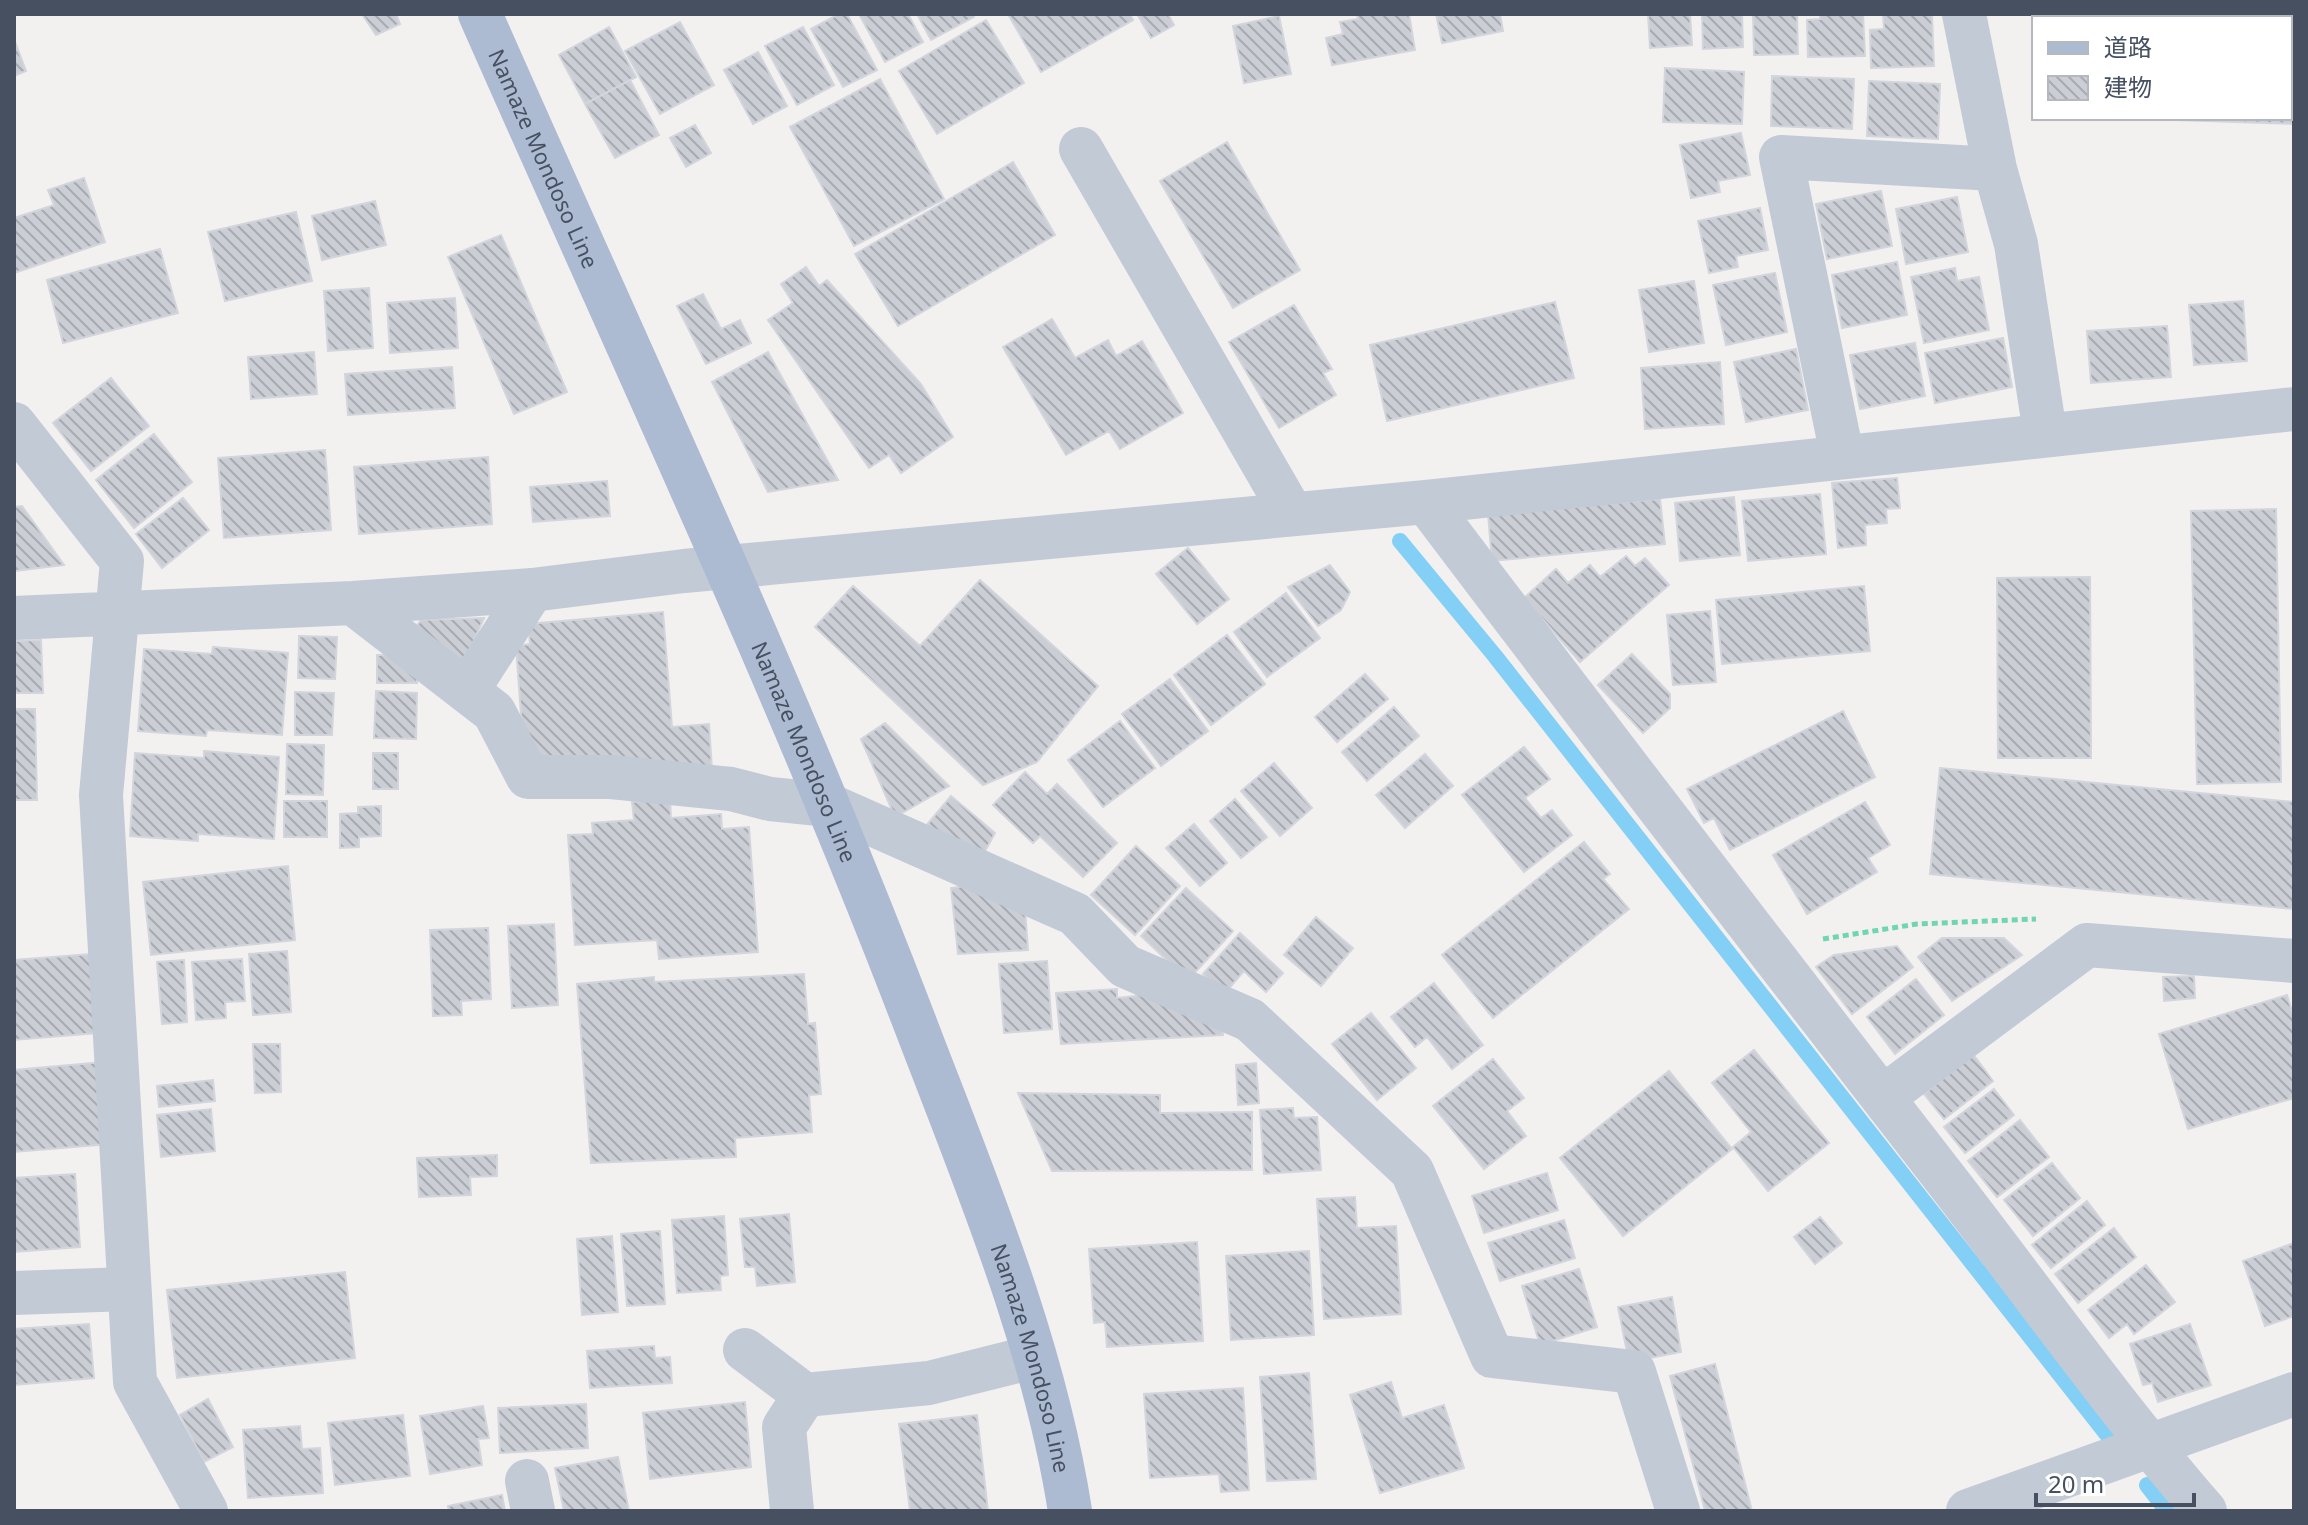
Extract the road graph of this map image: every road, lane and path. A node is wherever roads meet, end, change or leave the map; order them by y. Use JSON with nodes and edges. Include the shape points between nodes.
{"nodes":[{"id":1,"x":480,"y":14,"type":"edge"},
{"id":2,"x":1964,"y":14,"type":"edge"},
{"id":3,"x":1081,"y":149,"type":"dead end"},
{"id":4,"x":1995,"y":169,"type":"junction"},
{"id":5,"x":2294,"y":409,"type":"edge"},
{"id":6,"x":14,"y":424,"type":"edge"},
{"id":7,"x":2045,"y":433,"type":"junction"},
{"id":8,"x":1842,"y":455,"type":"junction"},
{"id":9,"x":1426,"y":502,"type":"junction"},
{"id":10,"x":1292,"y":514,"type":"junction"},
{"id":11,"x":725,"y":568,"type":"junction"},
{"id":12,"x":532,"y":590,"type":"junction"},
{"id":13,"x":353,"y":603,"type":"junction"},
{"id":14,"x":120,"y":612,"type":"junction"},
{"id":15,"x":14,"y":618,"type":"edge"},
{"id":16,"x":467,"y":691,"type":"junction"},
{"id":17,"x":829,"y":805,"type":"junction"},
{"id":18,"x":2087,"y":945,"type":"junction"},
{"id":19,"x":1767,"y":948,"type":"junction"},
{"id":20,"x":2294,"y":961,"type":"edge"},
{"id":21,"x":1883,"y":1097,"type":"junction"},
{"id":22,"x":128,"y":1289,"type":"junction"},
{"id":23,"x":14,"y":1293,"type":"edge"},
{"id":24,"x":745,"y":1350,"type":"dead end"},
{"id":25,"x":1033,"y":1357,"type":"junction"},
{"id":26,"x":2294,"y":1394,"type":"edge"},
{"id":27,"x":805,"y":1395,"type":"junction"},
{"id":28,"x":2148,"y":1446,"type":"junction"},
{"id":29,"x":206,"y":1511,"type":"edge"},
{"id":30,"x":792,"y":1511,"type":"edge"},
{"id":31,"x":1070,"y":1511,"type":"edge"},
{"id":32,"x":1678,"y":1511,"type":"edge"},
{"id":33,"x":1968,"y":1511,"type":"edge"},
{"id":34,"x":2205,"y":1511,"type":"edge"}],
"edges":[{"from":1,"to":11,"type":"main road","name":"Namaze Mondoso Line"},
{"from":2,"to":4,"type":"street"},
{"from":3,"to":10,"type":"street"},
{"from":4,"to":7,"type":"street","via":[[2016,244]]},
{"from":4,"to":8,"type":"street","via":[[1781,157]]},
{"from":5,"to":7,"type":"street"},
{"from":6,"to":14,"type":"street","via":[[122,561]]},
{"from":7,"to":8,"type":"street"},
{"from":8,"to":9,"type":"street"},
{"from":9,"to":10,"type":"street"},
{"from":9,"to":19,"type":"street"},
{"from":10,"to":11,"type":"street"},
{"from":11,"to":12,"type":"street"},
{"from":11,"to":17,"type":"main road","name":"Namaze Mondoso Line"},
{"from":12,"to":13,"type":"street"},
{"from":12,"to":16,"type":"street"},
{"from":13,"to":14,"type":"street"},
{"from":13,"to":16,"type":"street"},
{"from":14,"to":15,"type":"street"},
{"from":14,"to":22,"type":"street","via":[[101,795]]},
{"from":16,"to":17,"type":"street","via":[[494,712],[528,777],[611,777]]},
{"from":17,"to":25,"type":"main road","name":"Namaze Mondoso Line","via":[[991,1220]]},
{"from":17,"to":32,"type":"street","via":[[1075,914],[1125,966],[1250,1020],[1412,1171],[1492,1356],[1634,1372]]},
{"from":18,"to":19,"type":"path","via":[[2059,918],[1917,924]]},
{"from":18,"to":20,"type":"street"},
{"from":18,"to":21,"type":"street"},
{"from":19,"to":21,"type":"street"},
{"from":21,"to":28,"type":"street"},
{"from":22,"to":23,"type":"street"},
{"from":22,"to":29,"type":"street","via":[[135,1382]]},
{"from":24,"to":27,"type":"street"},
{"from":25,"to":27,"type":"street","via":[[929,1383]]},
{"from":25,"to":31,"type":"main road","name":"Namaze Mondoso Line","via":[[1060,1442]]},
{"from":26,"to":28,"type":"street"},
{"from":27,"to":30,"type":"street","via":[[784,1427]]},
{"from":28,"to":33,"type":"street"},
{"from":28,"to":34,"type":"street"}]}
